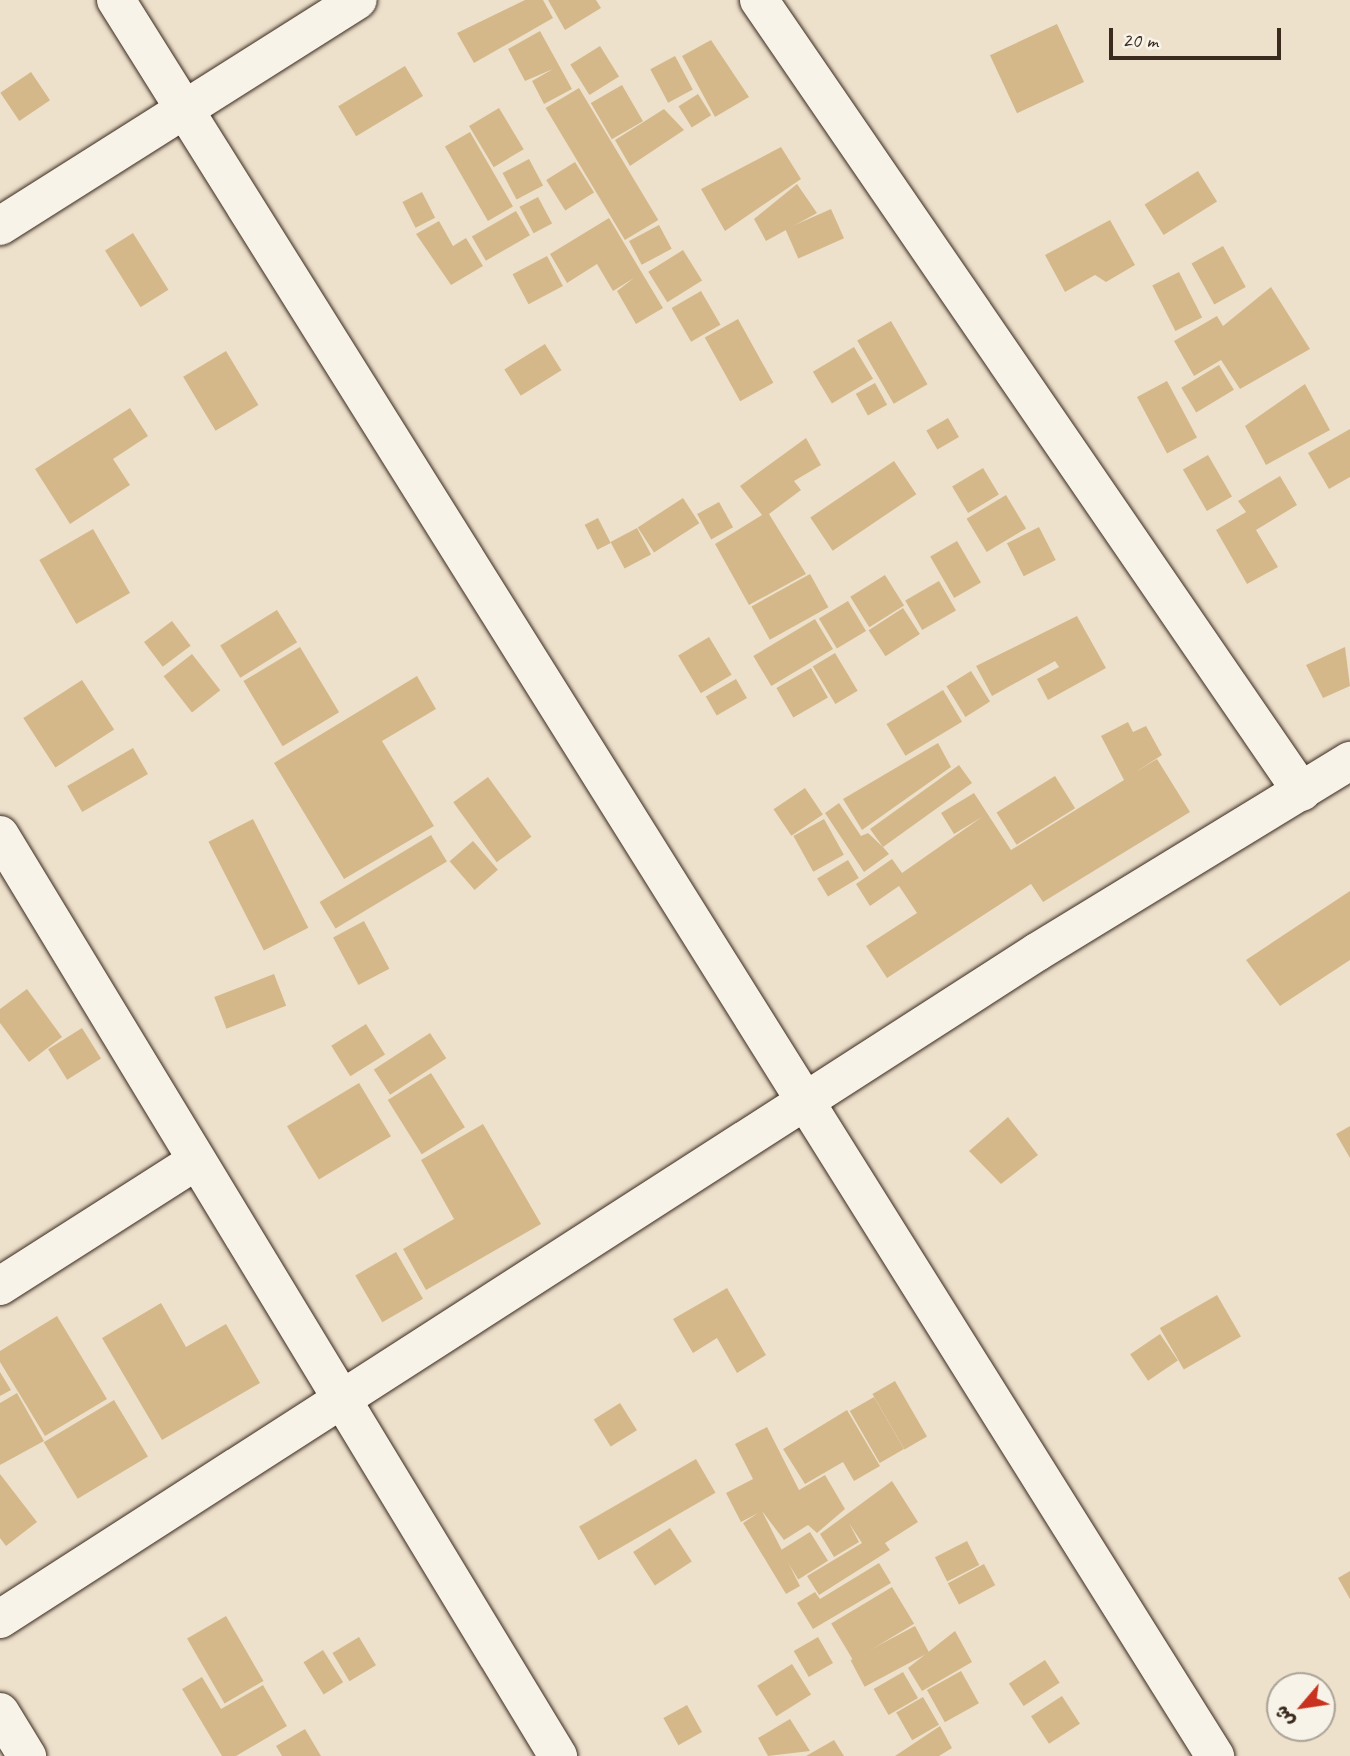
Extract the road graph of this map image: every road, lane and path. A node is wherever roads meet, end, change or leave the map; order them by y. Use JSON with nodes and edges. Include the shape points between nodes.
{"nodes":[{"id":1,"x":116,"y":0,"type":"edge"},
{"id":2,"x":358,"y":0,"type":"edge"},
{"id":3,"x":758,"y":0,"type":"edge"},
{"id":4,"x":182,"y":110,"type":"junction"},
{"id":5,"x":0,"y":226,"type":"edge"},
{"id":6,"x":1350,"y":761,"type":"edge"},
{"id":7,"x":1302,"y":792,"type":"junction"},
{"id":8,"x":4,"y":851,"type":"edge"},
{"id":9,"x":803,"y":1104,"type":"junction"},
{"id":10,"x":196,"y":1161,"type":"junction"},
{"id":11,"x":0,"y":1286,"type":"edge"},
{"id":12,"x":340,"y":1399,"type":"junction"},
{"id":13,"x":0,"y":1619,"type":"edge"},
{"id":14,"x":0,"y":1712,"type":"edge"},
{"id":15,"x":27,"y":1756,"type":"edge"},
{"id":16,"x":558,"y":1756,"type":"edge"},
{"id":17,"x":1215,"y":1756,"type":"edge"}],
"edges":[{"from":1,"to":4,"type":"street"},
{"from":2,"to":4,"type":"street"},
{"from":3,"to":7,"type":"street"},
{"from":4,"to":5,"type":"street"},
{"from":4,"to":9,"type":"street"},
{"from":6,"to":7,"type":"street"},
{"from":7,"to":9,"type":"street"},
{"from":8,"to":10,"type":"street"},
{"from":9,"to":12,"type":"street"},
{"from":9,"to":17,"type":"street"},
{"from":10,"to":11,"type":"street"},
{"from":10,"to":12,"type":"street"},
{"from":12,"to":13,"type":"street"},
{"from":12,"to":16,"type":"street"},
{"from":14,"to":15,"type":"street"}]}
